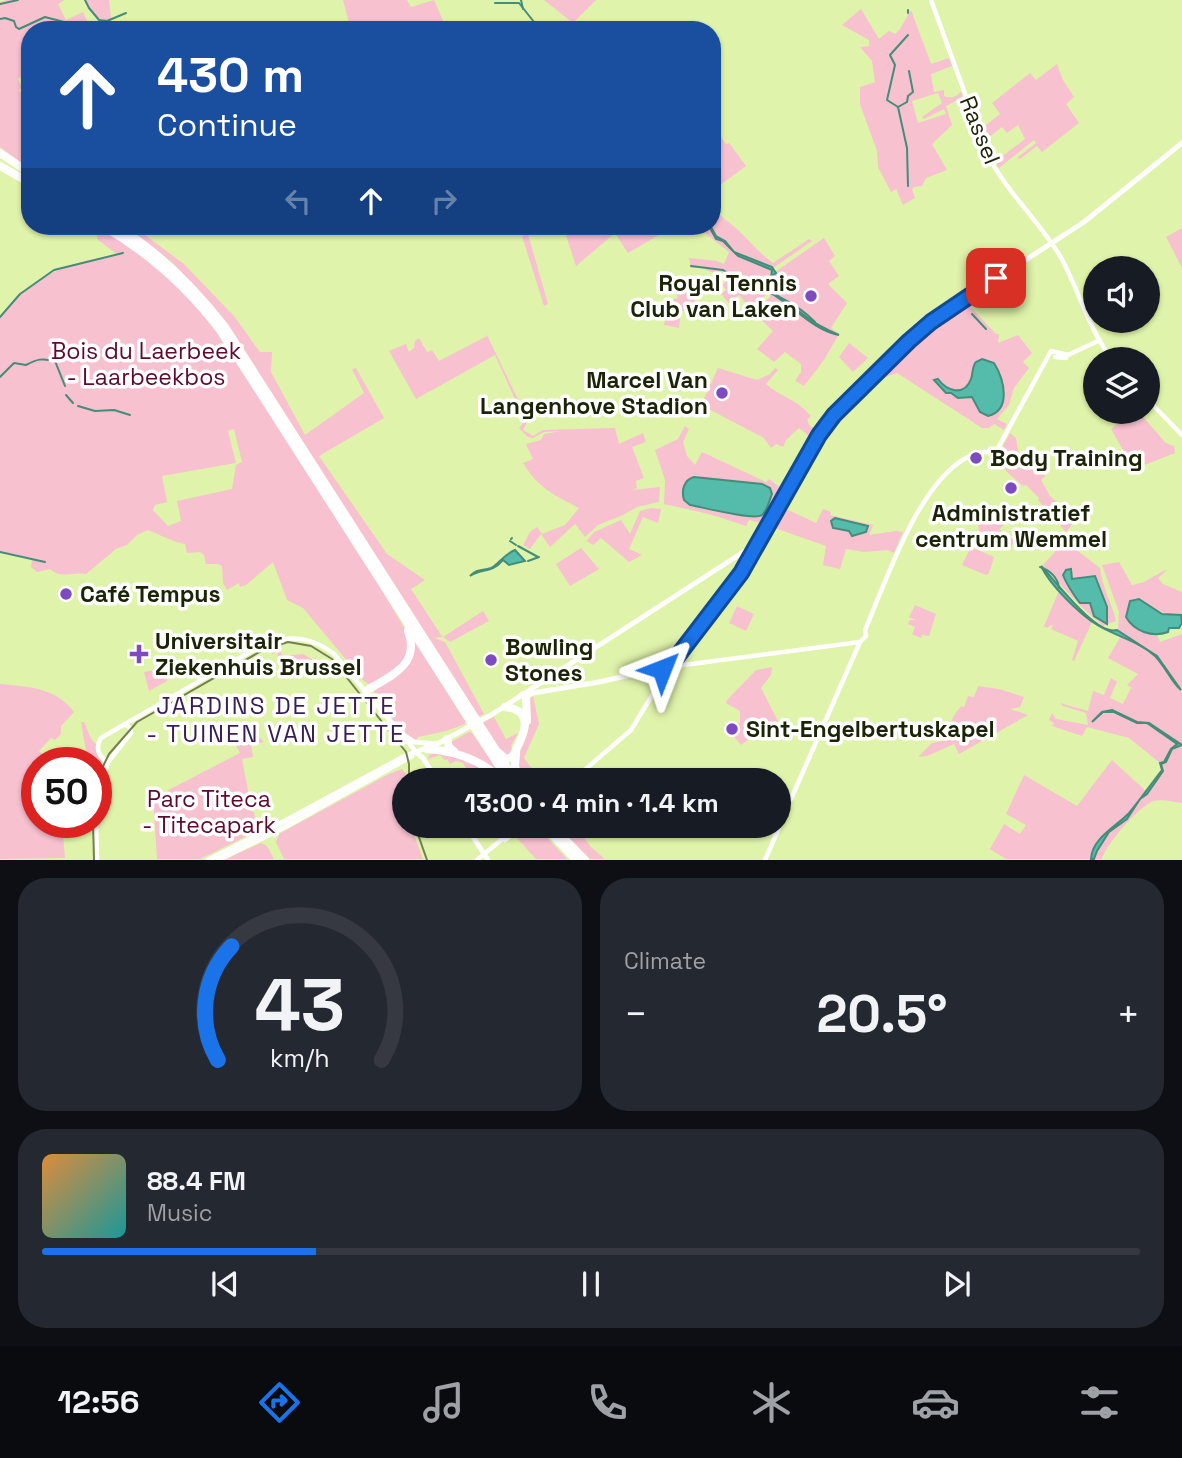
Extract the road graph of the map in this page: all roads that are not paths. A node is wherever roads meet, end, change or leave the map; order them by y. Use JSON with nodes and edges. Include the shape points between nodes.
{"nodes":[{"id":1,"x":930,"y":0,"type":"edge"},
{"id":2,"x":1182,"y":143,"type":"edge"},
{"id":3,"x":0,"y":153,"type":"edge"},
{"id":4,"x":0,"y":160,"type":"edge"},
{"id":5,"x":0,"y":166,"type":"edge"},
{"id":6,"x":21,"y":168,"type":"edge"},
{"id":7,"x":21,"y":170,"type":"edge"},
{"id":8,"x":21,"y":178,"type":"edge"},
{"id":9,"x":117,"y":235,"type":"edge"},
{"id":10,"x":130,"y":235,"type":"edge"},
{"id":11,"x":1051,"y":243,"type":"junction"},
{"id":12,"x":1100,"y":340,"type":"junction"},
{"id":13,"x":1104,"y":347,"type":"edge"},
{"id":14,"x":1054,"y":355,"type":"junction"},
{"id":15,"x":1066,"y":358,"type":"dead end"},
{"id":16,"x":1160,"y":412,"type":"edge"},
{"id":17,"x":1182,"y":435,"type":"edge"},
{"id":18,"x":758,"y":541,"type":"junction"},
{"id":19,"x":405,"y":622,"type":"junction"},
{"id":20,"x":863,"y":638,"type":"junction"},
{"id":21,"x":674,"y":664,"type":"junction"},
{"id":22,"x":665,"y":672,"type":"junction"},
{"id":23,"x":541,"y":688,"type":"junction"},
{"id":24,"x":367,"y":693,"type":"junction"},
{"id":25,"x":527,"y":695,"type":"junction"},
{"id":26,"x":501,"y":709,"type":"junction"},
{"id":27,"x":469,"y":718,"type":"junction"},
{"id":28,"x":132,"y":719,"type":"junction"},
{"id":29,"x":123,"y":724,"type":"junction"},
{"id":30,"x":130,"y":727,"type":"junction"},
{"id":31,"x":478,"y":731,"type":"junction"},
{"id":32,"x":401,"y":734,"type":"junction"},
{"id":33,"x":486,"y":738,"type":"junction"},
{"id":34,"x":447,"y":739,"type":"junction"},
{"id":35,"x":436,"y":744,"type":"junction"},
{"id":36,"x":98,"y":747,"type":"edge"},
{"id":37,"x":427,"y":749,"type":"junction"},
{"id":38,"x":417,"y":753,"type":"junction"},
{"id":39,"x":457,"y":753,"type":"junction"},
{"id":40,"x":112,"y":757,"type":"edge"},
{"id":41,"x":430,"y":768,"type":"edge"},
{"id":42,"x":487,"y":768,"type":"edge"},
{"id":43,"x":498,"y":768,"type":"edge"},
{"id":44,"x":508,"y":768,"type":"edge"},
{"id":45,"x":516,"y":768,"type":"edge"},
{"id":46,"x":588,"y":768,"type":"edge"},
{"id":47,"x":96,"y":838,"type":"edge"},
{"id":48,"x":474,"y":838,"type":"edge"},
{"id":49,"x":507,"y":838,"type":"edge"},
{"id":50,"x":556,"y":838,"type":"edge"},
{"id":51,"x":564,"y":838,"type":"edge"},
{"id":52,"x":486,"y":857,"type":"edge"},
{"id":53,"x":97,"y":859,"type":"edge"},
{"id":54,"x":208,"y":859,"type":"edge"},
{"id":55,"x":218,"y":859,"type":"edge"},
{"id":56,"x":477,"y":859,"type":"edge"},
{"id":57,"x":576,"y":859,"type":"edge"},
{"id":58,"x":585,"y":859,"type":"edge"},
{"id":59,"x":765,"y":859,"type":"edge"}],
"edges":[{"from":1,"to":11,"type":"street","name":"Rassel","via":[[987,154]]},
{"from":2,"to":11,"type":"main road"},
{"from":3,"to":6,"type":"highway"},
{"from":4,"to":7,"type":"highway"},
{"from":5,"to":8,"type":"highway"},
{"from":9,"to":19,"type":"highway","via":[[170,274],[220,330]]},
{"from":10,"to":27,"type":"highway","via":[[177,272],[225,327]]},
{"from":11,"to":12,"type":"street","name":"Rassel"},
{"from":11,"to":18,"type":"main road","via":[[931,322],[872,377],[822,430]]},
{"from":12,"to":13,"type":"street","name":"Rassel"},
{"from":12,"to":14,"type":"street","via":[[1068,355]]},
{"from":14,"to":15,"type":"street"},
{"from":14,"to":20,"type":"street","via":[[1045,361],[999,446],[963,459],[922,505]]},
{"from":16,"to":17,"type":"street"},
{"from":18,"to":21,"type":"main road","via":[[736,581]]},
{"from":18,"to":23,"type":"main road"},
{"from":19,"to":24,"type":"highway","via":[[411,643],[409,657],[401,669]]},
{"from":19,"to":27,"type":"highway"},
{"from":20,"to":21,"type":"street"},
{"from":20,"to":59,"type":"street"},
{"from":21,"to":22,"type":"main road","via":[[673,673]]},
{"from":21,"to":22,"type":"main road","via":[[665,662]]},
{"from":22,"to":23,"type":"main road"},
{"from":22,"to":46,"type":"street","via":[[631,730]]},
{"from":23,"to":25,"type":"main road"},
{"from":24,"to":28,"type":"street","via":[[327,649],[305,639],[286,638],[263,645]]},
{"from":24,"to":32,"type":"street"},
{"from":25,"to":26,"type":"main road"},
{"from":25,"to":45,"type":"highway","via":[[527,727]]},
{"from":26,"to":33,"type":"highway","via":[[519,712],[526,725],[512,757],[502,757]]},
{"from":26,"to":34,"type":"main road"},
{"from":27,"to":31,"type":"highway"},
{"from":28,"to":29,"type":"street"},
{"from":28,"to":30,"type":"street"},
{"from":29,"to":30,"type":"street"},
{"from":29,"to":36,"type":"street","via":[[101,738]]},
{"from":30,"to":40,"type":"street","via":[[130,734]]},
{"from":31,"to":33,"type":"highway"},
{"from":31,"to":43,"type":"highway"},
{"from":32,"to":35,"type":"main road","via":[[414,742]]},
{"from":32,"to":38,"type":"street"},
{"from":33,"to":44,"type":"highway"},
{"from":34,"to":35,"type":"main road"},
{"from":34,"to":39,"type":"highway"},
{"from":35,"to":37,"type":"main road"},
{"from":37,"to":38,"type":"main road"},
{"from":37,"to":39,"type":"highway"},
{"from":38,"to":41,"type":"main road"},
{"from":38,"to":54,"type":"main road"},
{"from":38,"to":55,"type":"main road"},
{"from":39,"to":42,"type":"highway"},
{"from":47,"to":53,"type":"street"},
{"from":48,"to":52,"type":"main road"},
{"from":49,"to":52,"type":"street"},
{"from":50,"to":57,"type":"highway"},
{"from":51,"to":58,"type":"highway"},
{"from":52,"to":56,"type":"street"}]}
